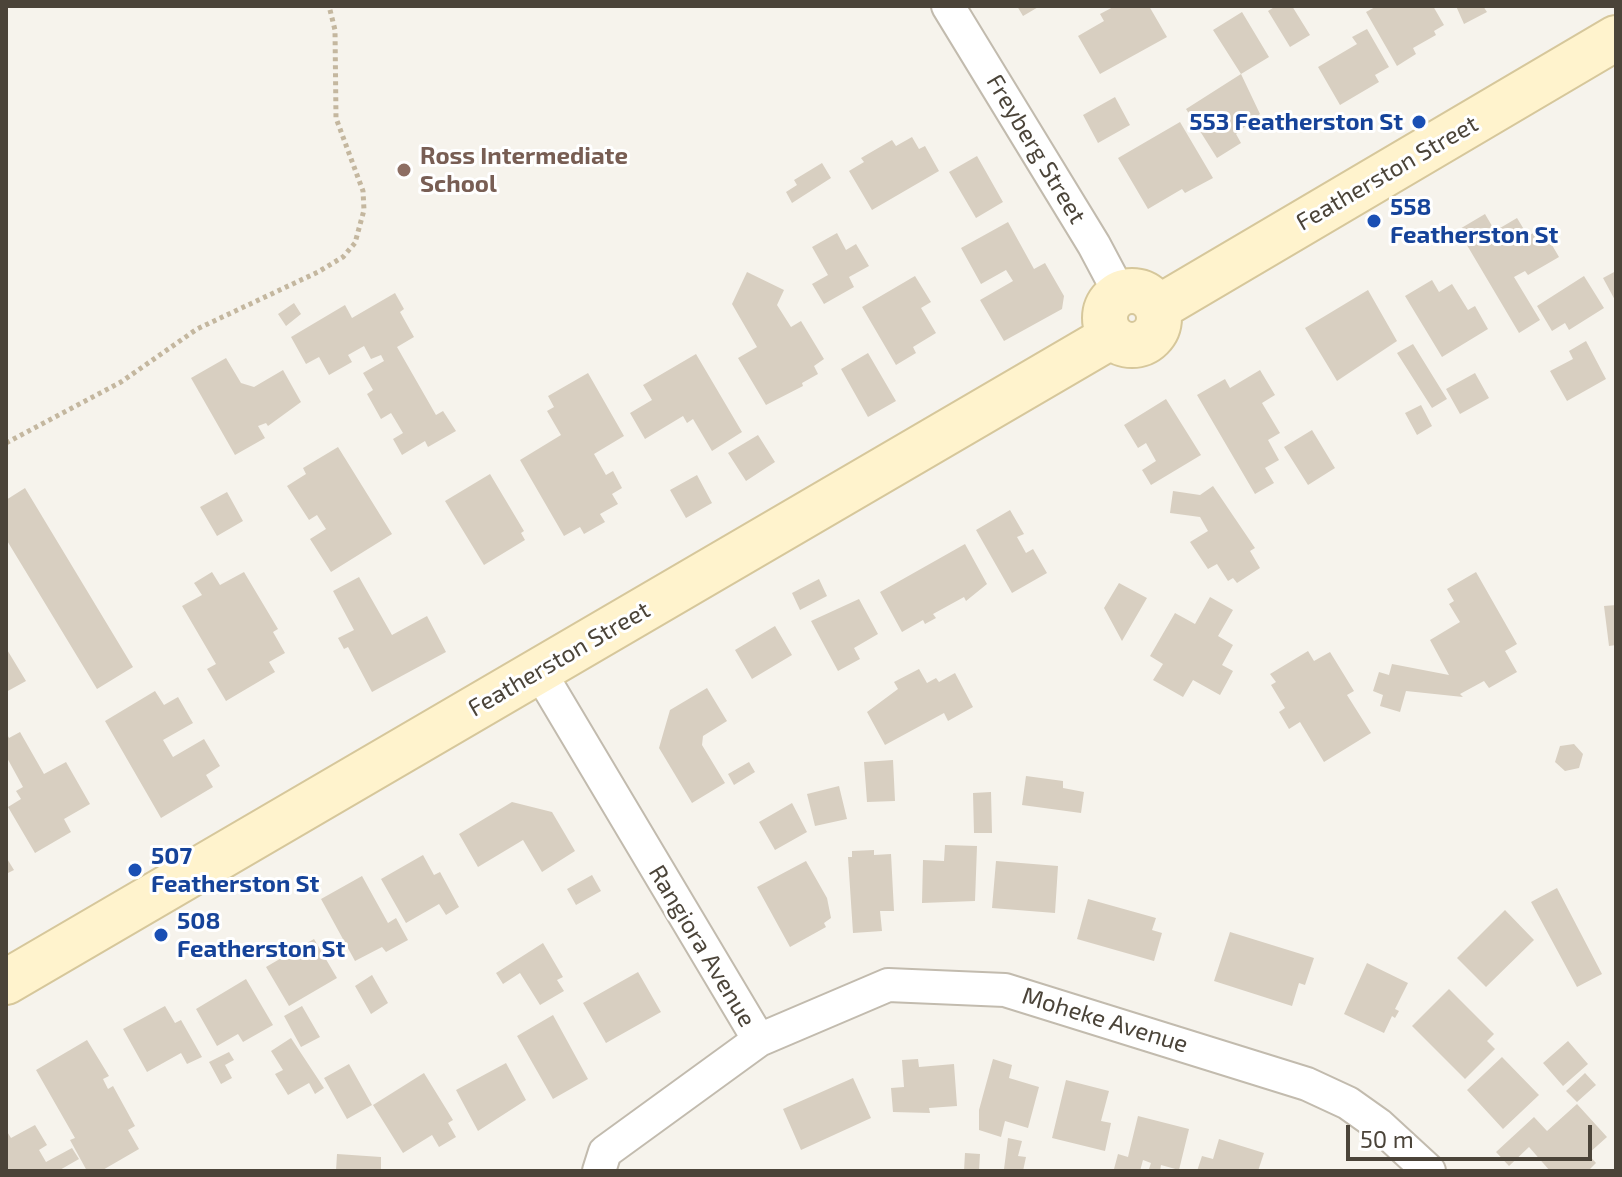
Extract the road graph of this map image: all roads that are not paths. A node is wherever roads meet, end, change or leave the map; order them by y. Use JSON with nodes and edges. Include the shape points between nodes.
{"nodes":[{"id":1,"x":948,"y":6,"type":"edge"},
{"id":2,"x":1616,"y":38,"type":"edge"},
{"id":3,"x":1130,"y":313,"type":"junction"},
{"id":4,"x":539,"y":671,"type":"junction"},
{"id":5,"x":6,"y":982,"type":"edge"},
{"id":6,"x":759,"y":1040,"type":"junction"},
{"id":7,"x":599,"y":1171,"type":"edge"},
{"id":8,"x":1429,"y":1171,"type":"edge"}],
"edges":[{"from":1,"to":3,"type":"street","name":"Freyberg Street"},
{"from":2,"to":3,"type":"main road","name":"Featherston Street"},
{"from":3,"to":4,"type":"main road","name":"Featherston Street"},
{"from":4,"to":5,"type":"main road","name":"Featherston Street"},
{"from":4,"to":6,"type":"street","name":"Rangiora Avenue"},
{"from":6,"to":7,"type":"street","name":"Rangiora Avenue","via":[[605,1152]]},
{"from":6,"to":8,"type":"street","name":"Moheke Avenue","via":[[888,985],[1005,990],[1307,1084],[1379,1125]]}]}
